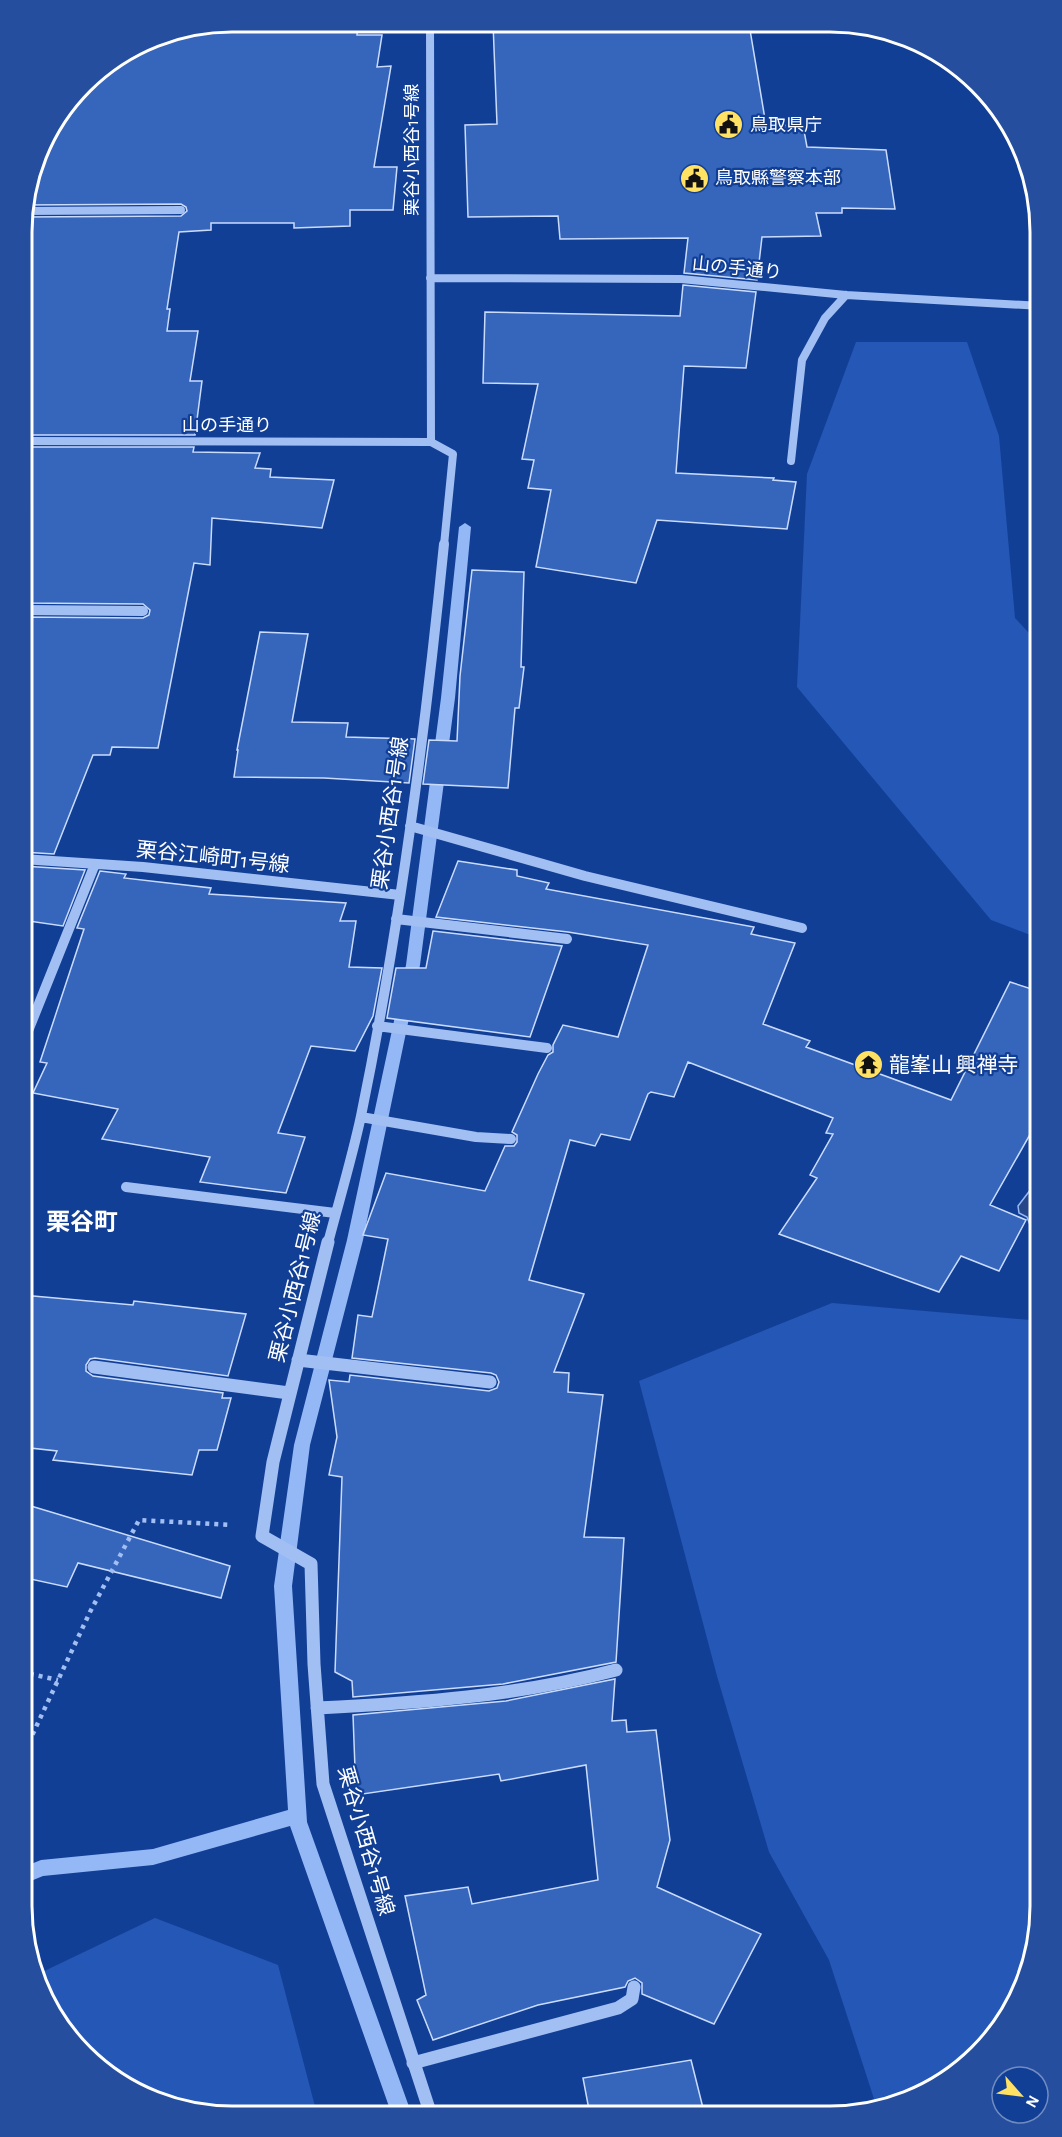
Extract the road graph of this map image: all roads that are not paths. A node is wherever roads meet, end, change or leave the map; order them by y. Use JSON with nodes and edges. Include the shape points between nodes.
{"nodes":[{"id":1,"x":430,"y":32,"type":"edge"},
{"id":2,"x":180,"y":210,"type":"dead end"},
{"id":3,"x":33,"y":211,"type":"edge"},
{"id":4,"x":430,"y":278,"type":"junction"},
{"id":5,"x":846,"y":296,"type":"junction"},
{"id":6,"x":1030,"y":306,"type":"edge"},
{"id":7,"x":32,"y":441,"type":"edge"},
{"id":8,"x":431,"y":442,"type":"junction"},
{"id":9,"x":791,"y":461,"type":"dead end"},
{"id":10,"x":32,"y":610,"type":"edge"},
{"id":11,"x":143,"y":611,"type":"dead end"},
{"id":12,"x":410,"y":826,"type":"junction"},
{"id":13,"x":32,"y":861,"type":"edge"},
{"id":14,"x":95,"y":864,"type":"junction"},
{"id":15,"x":400,"y":895,"type":"junction"},
{"id":16,"x":396,"y":919,"type":"junction"},
{"id":17,"x":802,"y":928,"type":"dead end"},
{"id":18,"x":567,"y":939,"type":"dead end"},
{"id":19,"x":32,"y":1021,"type":"edge"},
{"id":20,"x":377,"y":1026,"type":"junction"},
{"id":21,"x":547,"y":1048,"type":"dead end"},
{"id":22,"x":361,"y":1117,"type":"junction"},
{"id":23,"x":511,"y":1139,"type":"dead end"},
{"id":24,"x":126,"y":1187,"type":"dead end"},
{"id":25,"x":335,"y":1213,"type":"junction"},
{"id":26,"x":298,"y":1360,"type":"junction"},
{"id":27,"x":94,"y":1367,"type":"dead end"},
{"id":28,"x":490,"y":1382,"type":"dead end"},
{"id":29,"x":289,"y":1393,"type":"junction"},
{"id":30,"x":616,"y":1670,"type":"dead end"},
{"id":31,"x":317,"y":1708,"type":"junction"},
{"id":32,"x":634,"y":1987,"type":"dead end"},
{"id":33,"x":413,"y":2063,"type":"junction"},
{"id":34,"x":428,"y":2106,"type":"edge"}],
"edges":[{"from":1,"to":4,"type":"street","name":"栗谷小西谷1号線"},
{"from":2,"to":3,"type":"street"},
{"from":4,"to":5,"type":"street","name":"山の手通り","via":[[681,279]]},
{"from":4,"to":8,"type":"street","name":"栗谷小西谷1号線"},
{"from":5,"to":6,"type":"street","name":"山の手通り"},
{"from":5,"to":9,"type":"street","via":[[825,318],[802,360]]},
{"from":7,"to":8,"type":"street","name":"山の手通り"},
{"from":8,"to":12,"type":"street","name":"栗谷小西谷1号線","via":[[453,454],[432,664]]},
{"from":10,"to":11,"type":"street"},
{"from":12,"to":15,"type":"street","name":"栗谷小西谷1号線"},
{"from":12,"to":17,"type":"street","via":[[585,876]]},
{"from":13,"to":14,"type":"street","name":"栗谷江崎町1号線"},
{"from":14,"to":15,"type":"street","name":"栗谷江崎町1号線"},
{"from":14,"to":19,"type":"street"},
{"from":15,"to":16,"type":"street","name":"栗谷小西谷1号線"},
{"from":16,"to":18,"type":"street"},
{"from":16,"to":20,"type":"street","name":"栗谷小西谷1号線"},
{"from":20,"to":21,"type":"street"},
{"from":20,"to":22,"type":"street","name":"栗谷小西谷1号線"},
{"from":22,"to":23,"type":"street","via":[[476,1137]]},
{"from":22,"to":25,"type":"street","name":"栗谷小西谷1号線"},
{"from":24,"to":25,"type":"street"},
{"from":25,"to":26,"type":"street","name":"栗谷小西谷1号線"},
{"from":26,"to":28,"type":"street"},
{"from":26,"to":29,"type":"street","name":"栗谷小西谷1号線"},
{"from":27,"to":29,"type":"street"},
{"from":29,"to":31,"type":"street","name":"栗谷小西谷1号線","via":[[262,1531],[312,1564]]},
{"from":30,"to":31,"type":"street","via":[[570,1683],[448,1702]]},
{"from":31,"to":33,"type":"street","name":"栗谷小西谷1号線","via":[[323,1785]]},
{"from":32,"to":33,"type":"street","via":[[632,1999],[618,2008]]},
{"from":33,"to":34,"type":"street","name":"栗谷小西谷1号線"}]}
